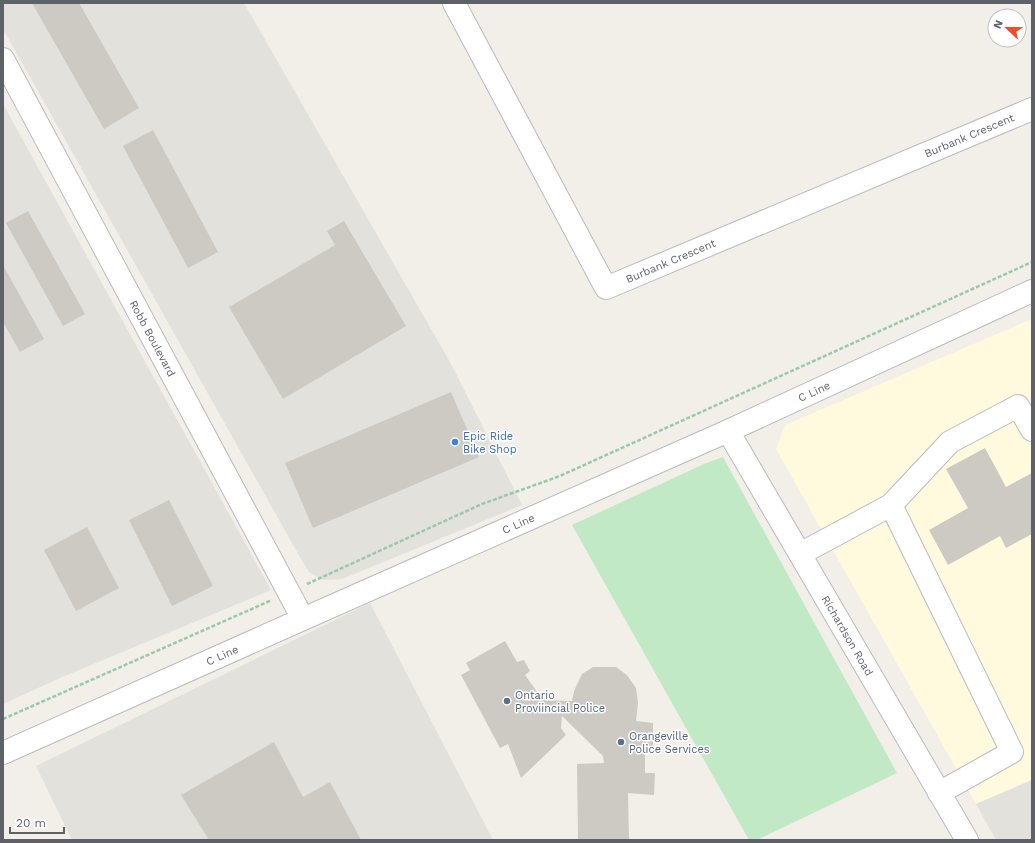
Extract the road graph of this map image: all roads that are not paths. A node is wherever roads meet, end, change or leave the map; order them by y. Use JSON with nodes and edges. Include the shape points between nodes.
{"nodes":[{"id":1,"x":454,"y":3,"type":"edge"},
{"id":2,"x":3,"y":59,"type":"edge"},
{"id":3,"x":1032,"y":109,"type":"edge"},
{"id":4,"x":1032,"y":291,"type":"edge"},
{"id":5,"x":1032,"y":430,"type":"edge"},
{"id":6,"x":728,"y":431,"type":"junction"},
{"id":7,"x":891,"y":505,"type":"junction"},
{"id":8,"x":800,"y":554,"type":"junction"},
{"id":9,"x":303,"y":619,"type":"junction"},
{"id":10,"x":3,"y":753,"type":"edge"},
{"id":11,"x":939,"y":793,"type":"junction"},
{"id":12,"x":967,"y":840,"type":"edge"}],
"edges":[{"from":1,"to":3,"type":"street","name":"Burbank Crescent","via":[[606,288]]},
{"from":2,"to":9,"type":"street","name":"Robb Boulevard"},
{"from":4,"to":6,"type":"street","name":"C Line"},
{"from":5,"to":7,"type":"street","via":[[1018,406],[1011,409],[950,442]]},
{"from":6,"to":8,"type":"street","name":"Richardson Road"},
{"from":6,"to":9,"type":"street","name":"C Line"},
{"from":7,"to":8,"type":"street"},
{"from":7,"to":11,"type":"street","via":[[1012,752]]},
{"from":8,"to":11,"type":"street","name":"Richardson Road"},
{"from":9,"to":10,"type":"street","name":"C Line"},
{"from":11,"to":12,"type":"street","name":"Richardson Road"}]}
